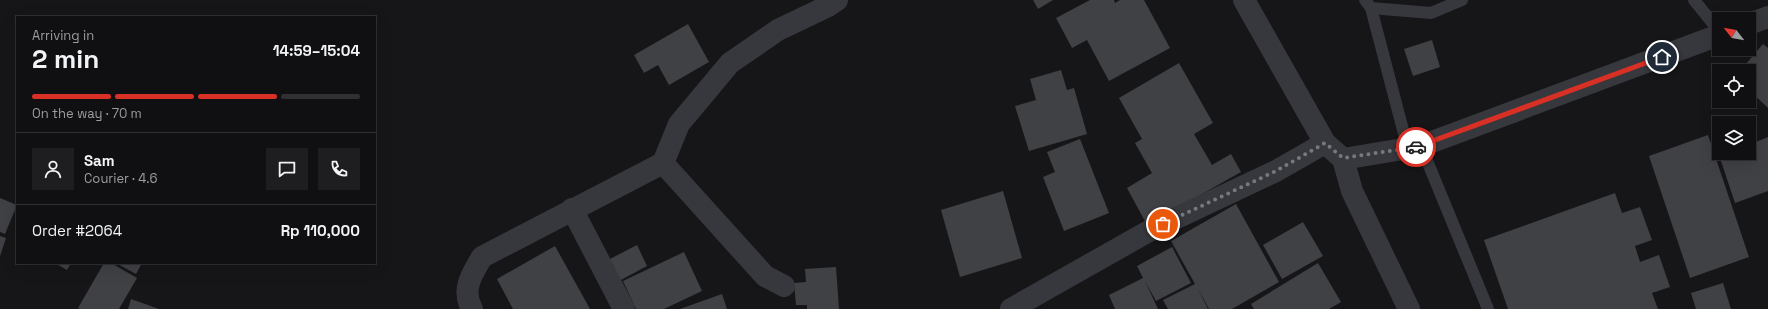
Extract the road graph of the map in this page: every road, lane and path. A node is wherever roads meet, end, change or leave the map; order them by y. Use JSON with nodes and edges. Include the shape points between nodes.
{"nodes":[{"id":1,"x":837,"y":0,"type":"edge"},
{"id":2,"x":1244,"y":0,"type":"edge"},
{"id":3,"x":1462,"y":0,"type":"edge"},
{"id":4,"x":1694,"y":0,"type":"edge"},
{"id":5,"x":1368,"y":4,"type":"edge"},
{"id":6,"x":1768,"y":17,"type":"edge"},
{"id":7,"x":1756,"y":21,"type":"edge"},
{"id":8,"x":1712,"y":22,"type":"edge"},
{"id":9,"x":1712,"y":39,"type":"edge"},
{"id":10,"x":1325,"y":143,"type":"junction"},
{"id":11,"x":1414,"y":147,"type":"junction"},
{"id":12,"x":1343,"y":158,"type":"junction"},
{"id":13,"x":663,"y":163,"type":"junction"},
{"id":14,"x":572,"y":209,"type":"junction"},
{"id":15,"x":784,"y":286,"type":"dead end"},
{"id":16,"x":472,"y":309,"type":"edge"},
{"id":17,"x":624,"y":309,"type":"edge"},
{"id":18,"x":1011,"y":309,"type":"edge"},
{"id":19,"x":1409,"y":309,"type":"edge"},
{"id":20,"x":1488,"y":309,"type":"edge"}],
"edges":[{"from":1,"to":13,"type":"street","via":[[778,30],[730,63],[679,124]]},
{"from":2,"to":10,"type":"street"},
{"from":3,"to":5,"type":"lane","via":[[1431,13]]},
{"from":4,"to":8,"type":"lane"},
{"from":5,"to":11,"type":"lane"},
{"from":6,"to":7,"type":"street"},
{"from":9,"to":11,"type":"street"},
{"from":10,"to":12,"type":"street"},
{"from":10,"to":18,"type":"street","via":[[1276,171],[1149,231]]},
{"from":11,"to":12,"type":"street"},
{"from":11,"to":20,"type":"lane"},
{"from":12,"to":19,"type":"street","via":[[1352,191]]},
{"from":13,"to":14,"type":"street"},
{"from":13,"to":15,"type":"street","via":[[765,276]]},
{"from":14,"to":16,"type":"street","via":[[482,257],[468,282],[468,301]]},
{"from":14,"to":17,"type":"street"}]}
